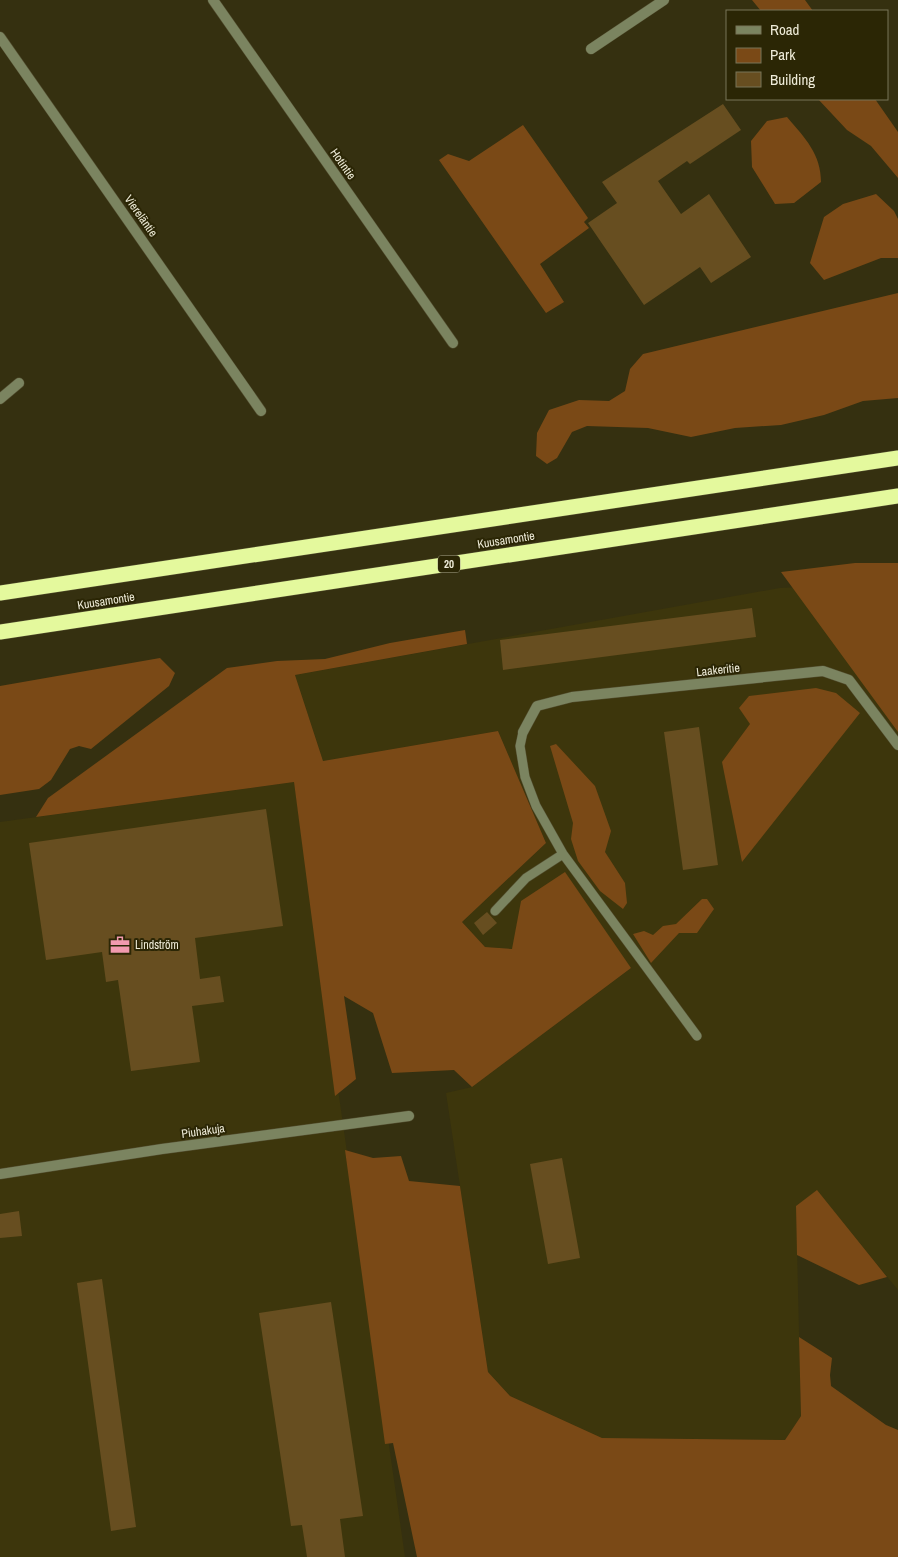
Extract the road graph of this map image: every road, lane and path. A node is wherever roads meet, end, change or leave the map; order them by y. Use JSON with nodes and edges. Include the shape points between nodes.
{"nodes":[{"id":1,"x":213,"y":0,"type":"edge"},
{"id":2,"x":659,"y":1,"type":"edge"},
{"id":3,"x":0,"y":36,"type":"edge"},
{"id":4,"x":591,"y":49,"type":"dead end"},
{"id":5,"x":452,"y":343,"type":"dead end"},
{"id":6,"x":19,"y":383,"type":"dead end"},
{"id":7,"x":0,"y":399,"type":"edge"},
{"id":8,"x":261,"y":410,"type":"dead end"},
{"id":9,"x":898,"y":458,"type":"edge"},
{"id":10,"x":898,"y":496,"type":"edge"},
{"id":11,"x":0,"y":593,"type":"edge"},
{"id":12,"x":0,"y":632,"type":"edge"},
{"id":13,"x":523,"y":732,"type":"joint"},
{"id":14,"x":898,"y":746,"type":"edge"},
{"id":15,"x":563,"y":854,"type":"junction"},
{"id":16,"x":495,"y":911,"type":"dead end"},
{"id":17,"x":697,"y":1036,"type":"dead end"},
{"id":18,"x":409,"y":1116,"type":"dead end"},
{"id":19,"x":0,"y":1174,"type":"edge"}],
"edges":[{"from":1,"to":5,"type":"street","name":"Hotintie"},
{"from":2,"to":4,"type":"street"},
{"from":3,"to":8,"type":"street","name":"Viereläntie"},
{"from":6,"to":7,"type":"street"},
{"from":9,"to":11,"type":"highway","name":"Kuusamontie"},
{"from":10,"to":12,"type":"highway","name":"Kuusamontie","number":"20"},
{"from":13,"to":14,"type":"street","name":"Laakeritie","via":[[537,706],[572,697],[822,672],[849,680]]},
{"from":13,"to":15,"type":"lane","via":[[520,746],[524,777]]},
{"from":15,"to":16,"type":"lane","via":[[526,878]]},
{"from":15,"to":17,"type":"lane"},
{"from":18,"to":19,"type":"street","name":"Piuhakuja"}]}
